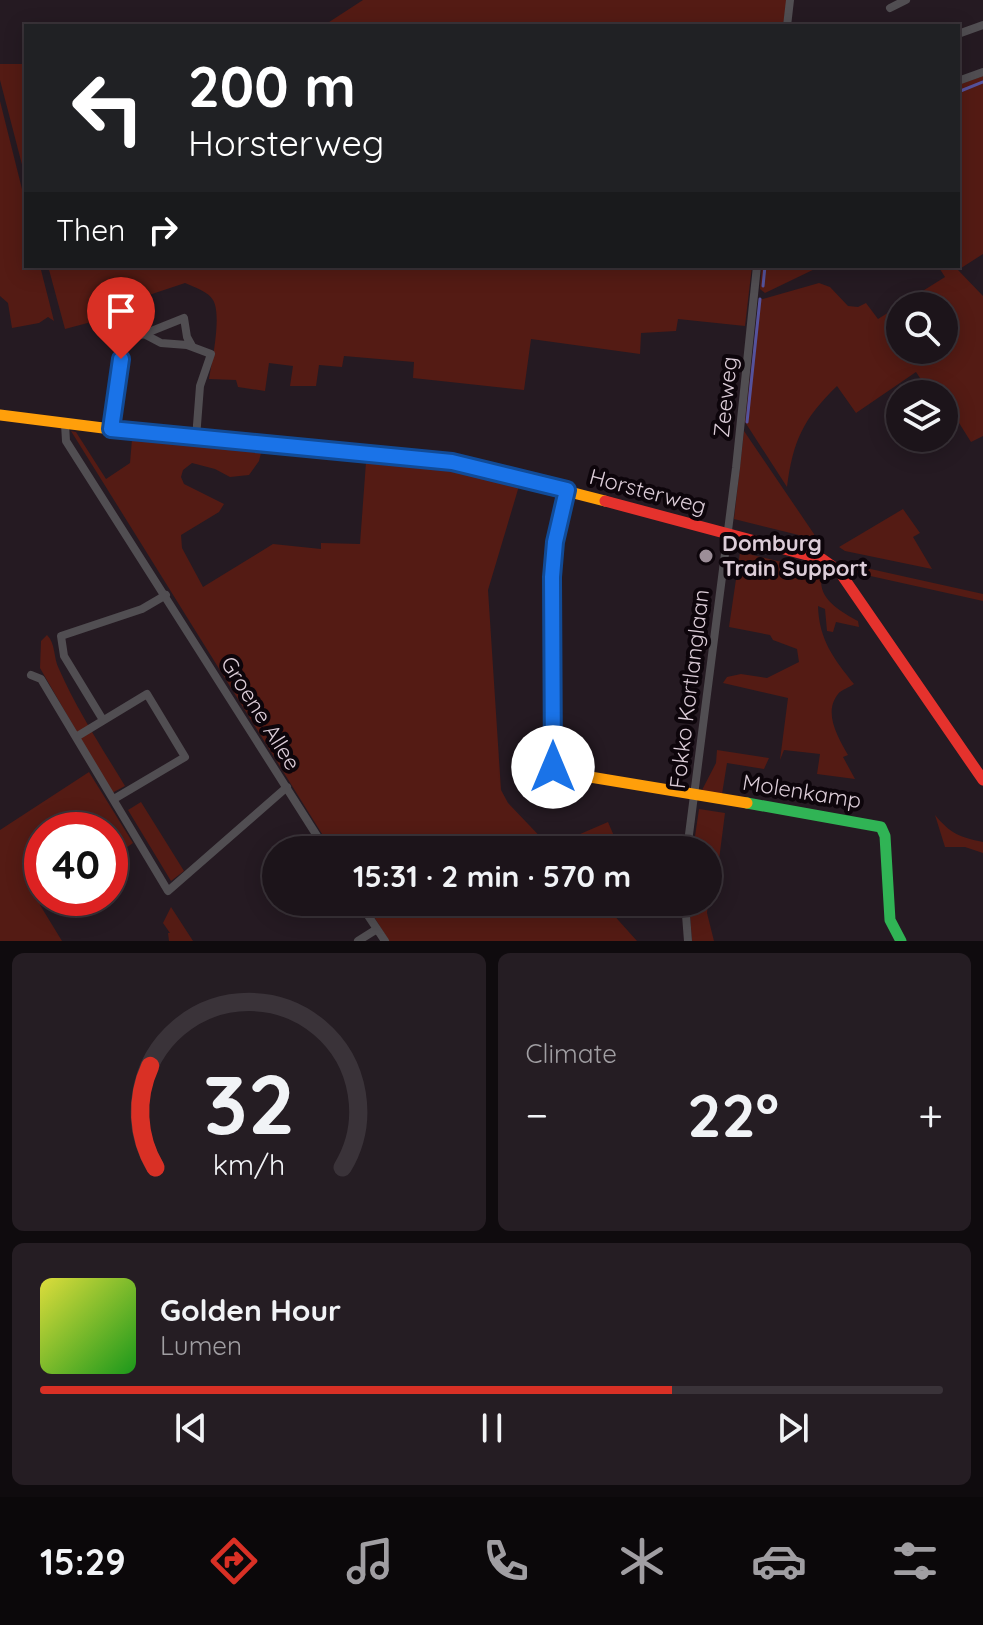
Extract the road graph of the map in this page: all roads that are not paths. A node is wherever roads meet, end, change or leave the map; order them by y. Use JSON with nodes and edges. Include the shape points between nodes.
{"nodes":[{"id":1,"x":790,"y":0,"type":"edge"},
{"id":2,"x":906,"y":0,"type":"edge"},
{"id":3,"x":890,"y":8,"type":"dead end"},
{"id":4,"x":787,"y":24,"type":"edge"},
{"id":5,"x":983,"y":25,"type":"edge"},
{"id":6,"x":960,"y":33,"type":"edge"},
{"id":7,"x":983,"y":72,"type":"edge"},
{"id":8,"x":960,"y":80,"type":"edge"},
{"id":9,"x":757,"y":268,"type":"edge"},
{"id":10,"x":144,"y":334,"type":"junction"},
{"id":11,"x":192,"y":347,"type":"junction"},
{"id":12,"x":0,"y":415,"type":"edge"},
{"id":13,"x":65,"y":424,"type":"junction"},
{"id":14,"x":111,"y":429,"type":"junction"},
{"id":15,"x":196,"y":438,"type":"junction"},
{"id":16,"x":567,"y":490,"type":"junction"},
{"id":17,"x":727,"y":532,"type":"junction"},
{"id":18,"x":166,"y":595,"type":"junction"},
{"id":19,"x":31,"y":675,"type":"dead end"},
{"id":20,"x":103,"y":720,"type":"junction"},
{"id":21,"x":76,"y":737,"type":"junction"},
{"id":22,"x":983,"y":780,"type":"edge"},
{"id":23,"x":287,"y":787,"type":"junction"},
{"id":24,"x":694,"y":794,"type":"junction"},
{"id":25,"x":114,"y":799,"type":"junction"},
{"id":26,"x":317,"y":836,"type":"edge"},
{"id":27,"x":689,"y":836,"type":"edge"},
{"id":28,"x":368,"y":916,"type":"edge"},
{"id":29,"x":686,"y":916,"type":"edge"},
{"id":30,"x":377,"y":929,"type":"junction"},
{"id":31,"x":358,"y":941,"type":"edge"},
{"id":32,"x":385,"y":941,"type":"edge"},
{"id":33,"x":688,"y":941,"type":"edge"},
{"id":34,"x":901,"y":941,"type":"edge"}],
"edges":[{"from":1,"to":4,"type":"street"},
{"from":2,"to":3,"type":"street"},
{"from":5,"to":6,"type":"street"},
{"from":7,"to":8,"type":"street"},
{"from":9,"to":17,"type":"street","name":"Zeeweg"},
{"from":10,"to":11,"type":"street","via":[[161,343]]},
{"from":10,"to":11,"type":"street","via":[[184,318]]},
{"from":10,"to":14,"type":"street","via":[[123,347]]},
{"from":11,"to":15,"type":"street","via":[[211,354],[200,386]]},
{"from":12,"to":13,"type":"main road","name":"Horsterweg"},
{"from":13,"to":14,"type":"main road","name":"Horsterweg"},
{"from":13,"to":18,"type":"street","name":"Groene Allee","via":[[66,441]]},
{"from":14,"to":15,"type":"main road","name":"Horsterweg"},
{"from":15,"to":16,"type":"main road","name":"Horsterweg","via":[[452,462]]},
{"from":16,"to":17,"type":"main road","name":"Horsterweg"},
{"from":16,"to":24,"type":"main road","name":"Molenkamp","via":[[552,577],[554,771]]},
{"from":17,"to":22,"type":"main road","name":"Horsterweg","via":[[822,559],[839,571]]},
{"from":17,"to":24,"type":"street","name":"Fokko Kortlanglaan"},
{"from":18,"to":20,"type":"street","via":[[142,609],[61,636],[64,656]]},
{"from":18,"to":23,"type":"street","name":"Groene Allee"},
{"from":19,"to":21,"type":"street","via":[[41,679]]},
{"from":20,"to":21,"type":"street"},
{"from":20,"to":25,"type":"street","via":[[147,694],[185,757]]},
{"from":21,"to":25,"type":"street"},
{"from":23,"to":25,"type":"street","via":[[168,891]]},
{"from":23,"to":26,"type":"street","name":"Groene Allee"},
{"from":24,"to":27,"type":"street","name":"Fokko Kortlanglaan"},
{"from":24,"to":34,"type":"main road","name":"Molenkamp","via":[[881,827],[890,920]]},
{"from":28,"to":30,"type":"street"},
{"from":29,"to":33,"type":"street"},
{"from":30,"to":31,"type":"street"},
{"from":30,"to":32,"type":"street"}]}
